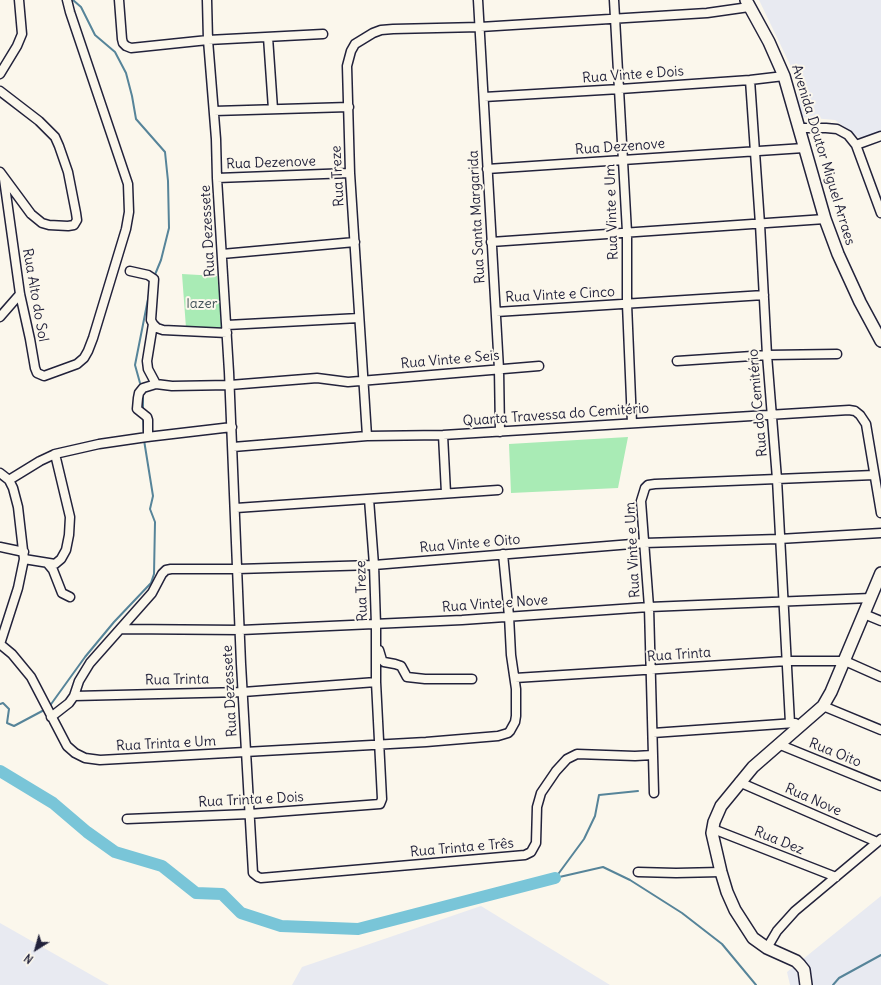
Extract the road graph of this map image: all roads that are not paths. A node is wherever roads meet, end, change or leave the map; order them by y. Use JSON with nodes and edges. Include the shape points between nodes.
{"nodes":[{"id":1,"x":19,"y":0,"type":"edge"},
{"id":2,"x":67,"y":0,"type":"edge"},
{"id":3,"x":118,"y":0,"type":"edge"},
{"id":4,"x":207,"y":0,"type":"edge"},
{"id":5,"x":478,"y":0,"type":"edge"},
{"id":6,"x":614,"y":0,"type":"edge"},
{"id":7,"x":748,"y":3,"type":"edge"},
{"id":8,"x":616,"y":17,"type":"junction"},
{"id":9,"x":480,"y":27,"type":"junction"},
{"id":10,"x":323,"y":34,"type":"dead end"},
{"id":11,"x":268,"y":37,"type":"junction"},
{"id":12,"x":208,"y":40,"type":"junction"},
{"id":13,"x":0,"y":74,"type":"edge"},
{"id":14,"x":784,"y":76,"type":"junction"},
{"id":15,"x":750,"y":80,"type":"junction"},
{"id":16,"x":620,"y":89,"type":"junction"},
{"id":17,"x":0,"y":91,"type":"edge"},
{"id":18,"x":484,"y":97,"type":"junction"},
{"id":19,"x":349,"y":107,"type":"junction"},
{"id":20,"x":273,"y":109,"type":"junction"},
{"id":21,"x":214,"y":111,"type":"junction"},
{"id":22,"x":798,"y":128,"type":"junction"},
{"id":23,"x":881,"y":136,"type":"edge"},
{"id":24,"x":856,"y":145,"type":"junction"},
{"id":25,"x":804,"y":148,"type":"junction"},
{"id":26,"x":755,"y":151,"type":"junction"},
{"id":27,"x":623,"y":160,"type":"junction"},
{"id":28,"x":487,"y":169,"type":"junction"},
{"id":29,"x":350,"y":173,"type":"junction"},
{"id":30,"x":2,"y":176,"type":"edge"},
{"id":31,"x":218,"y":178,"type":"junction"},
{"id":32,"x":881,"y":213,"type":"edge"},
{"id":33,"x":825,"y":219,"type":"junction"},
{"id":34,"x":760,"y":224,"type":"junction"},
{"id":35,"x":627,"y":232,"type":"junction"},
{"id":36,"x":355,"y":242,"type":"junction"},
{"id":37,"x":490,"y":242,"type":"junction"},
{"id":38,"x":222,"y":254,"type":"junction"},
{"id":39,"x":130,"y":270,"type":"dead end"},
{"id":40,"x":20,"y":294,"type":"junction"},
{"id":41,"x":764,"y":295,"type":"junction"},
{"id":42,"x":627,"y":304,"type":"junction"},
{"id":43,"x":496,"y":312,"type":"junction"},
{"id":44,"x":0,"y":317,"type":"edge"},
{"id":45,"x":359,"y":318,"type":"junction"},
{"id":46,"x":153,"y":324,"type":"junction"},
{"id":47,"x":227,"y":329,"type":"junction"},
{"id":48,"x":881,"y":341,"type":"edge"},
{"id":49,"x":837,"y":354,"type":"dead end"},
{"id":50,"x":767,"y":355,"type":"junction"},
{"id":51,"x":677,"y":361,"type":"dead end"},
{"id":52,"x":539,"y":366,"type":"dead end"},
{"id":53,"x":498,"y":369,"type":"junction"},
{"id":54,"x":364,"y":380,"type":"junction"},
{"id":55,"x":156,"y":384,"type":"junction"},
{"id":56,"x":230,"y":385,"type":"junction"},
{"id":57,"x":773,"y":415,"type":"junction"},
{"id":58,"x":632,"y":423,"type":"junction"},
{"id":59,"x":232,"y":427,"type":"junction"},
{"id":60,"x":500,"y":432,"type":"junction"},
{"id":61,"x":443,"y":435,"type":"junction"},
{"id":62,"x":367,"y":436,"type":"junction"},
{"id":63,"x":145,"y":437,"type":"junction"},
{"id":64,"x":233,"y":447,"type":"junction"},
{"id":65,"x":55,"y":454,"type":"junction"},
{"id":66,"x":0,"y":473,"type":"edge"},
{"id":67,"x":874,"y":475,"type":"junction"},
{"id":68,"x":777,"y":479,"type":"junction"},
{"id":69,"x":9,"y":480,"type":"junction"},
{"id":70,"x":498,"y":490,"type":"dead end"},
{"id":71,"x":446,"y":493,"type":"junction"},
{"id":72,"x":369,"y":499,"type":"junction"},
{"id":73,"x":236,"y":508,"type":"junction"},
{"id":74,"x":881,"y":513,"type":"edge"},
{"id":75,"x":881,"y":533,"type":"edge"},
{"id":76,"x":779,"y":539,"type":"junction"},
{"id":77,"x":644,"y":543,"type":"junction"},
{"id":78,"x":0,"y":547,"type":"edge"},
{"id":79,"x":503,"y":554,"type":"junction"},
{"id":80,"x":24,"y":556,"type":"junction"},
{"id":81,"x":48,"y":564,"type":"junction"},
{"id":82,"x":374,"y":565,"type":"junction"},
{"id":83,"x":237,"y":569,"type":"junction"},
{"id":84,"x":881,"y":573,"type":"edge"},
{"id":85,"x":70,"y":597,"type":"dead end"},
{"id":86,"x":870,"y":598,"type":"junction"},
{"id":87,"x":782,"y":601,"type":"junction"},
{"id":88,"x":649,"y":607,"type":"junction"},
{"id":89,"x":864,"y":614,"type":"junction"},
{"id":90,"x":509,"y":616,"type":"junction"},
{"id":91,"x":881,"y":621,"type":"edge"},
{"id":92,"x":376,"y":625,"type":"junction"},
{"id":93,"x":122,"y":629,"type":"junction"},
{"id":94,"x":241,"y":630,"type":"junction"},
{"id":95,"x":376,"y":641,"type":"junction"},
{"id":96,"x":0,"y":644,"type":"edge"},
{"id":97,"x":787,"y":661,"type":"junction"},
{"id":98,"x":844,"y":661,"type":"junction"},
{"id":99,"x":651,"y":670,"type":"junction"},
{"id":100,"x":881,"y":677,"type":"edge"},
{"id":101,"x":515,"y":678,"type":"junction"},
{"id":102,"x":472,"y":680,"type":"dead end"},
{"id":103,"x":376,"y":682,"type":"junction"},
{"id":104,"x":243,"y":692,"type":"junction"},
{"id":105,"x":74,"y":696,"type":"junction"},
{"id":106,"x":823,"y":706,"type":"junction"},
{"id":107,"x":50,"y":715,"type":"junction"},
{"id":108,"x":790,"y":723,"type":"junction"},
{"id":109,"x":803,"y":723,"type":"junction"},
{"id":110,"x":881,"y":730,"type":"edge"},
{"id":111,"x":652,"y":733,"type":"junction"},
{"id":112,"x":778,"y":744,"type":"junction"},
{"id":113,"x":378,"y":745,"type":"junction"},
{"id":114,"x":246,"y":752,"type":"junction"},
{"id":115,"x":653,"y":755,"type":"junction"},
{"id":116,"x":739,"y":782,"type":"junction"},
{"id":117,"x":881,"y":786,"type":"edge"},
{"id":118,"x":654,"y":793,"type":"dead end"},
{"id":119,"x":376,"y":806,"type":"joint"},
{"id":120,"x":249,"y":814,"type":"junction"},
{"id":121,"x":127,"y":819,"type":"dead end"},
{"id":122,"x":712,"y":829,"type":"junction"},
{"id":123,"x":879,"y":840,"type":"edge"},
{"id":124,"x":638,"y":872,"type":"dead end"},
{"id":125,"x":721,"y":872,"type":"junction"},
{"id":126,"x":253,"y":873,"type":"joint"},
{"id":127,"x":836,"y":877,"type":"junction"},
{"id":128,"x":767,"y":948,"type":"junction"},
{"id":129,"x":806,"y":985,"type":"edge"}],
"edges":[{"from":1,"to":13,"type":"street","via":[[22,34]]},
{"from":2,"to":40,"type":"street","name":"Rua Alto do Sol","via":[[128,184],[129,212],[93,338],[84,358],[77,364],[44,376],[37,373]]},
{"from":3,"to":12,"type":"street","via":[[122,39],[126,46],[131,48]]},
{"from":4,"to":12,"type":"street","name":"Rua Dezessete"},
{"from":5,"to":9,"type":"street","name":"Rua Santa Margarida"},
{"from":6,"to":8,"type":"street","name":"Rua Vinte e Um"},
{"from":7,"to":8,"type":"street","name":"Rua Treze","via":[[706,13]]},
{"from":7,"to":14,"type":"main road","name":"Avenida Doutor Miguel Arraes"},
{"from":8,"to":9,"type":"street","name":"Rua Treze"},
{"from":8,"to":16,"type":"street","name":"Rua Vinte e Um"},
{"from":9,"to":18,"type":"street","name":"Rua Santa Margarida"},
{"from":9,"to":19,"type":"street","name":"Rua Treze","via":[[382,30],[364,38],[355,44],[348,57]]},
{"from":10,"to":11,"type":"street"},
{"from":11,"to":12,"type":"street"},
{"from":11,"to":20,"type":"street"},
{"from":12,"to":21,"type":"street","name":"Rua Dezessete"},
{"from":14,"to":15,"type":"street","name":"Rua Vinte e Dois"},
{"from":14,"to":22,"type":"main road","name":"Avenida Doutor Miguel Arraes"},
{"from":15,"to":16,"type":"street","name":"Rua Vinte e Dois"},
{"from":15,"to":26,"type":"street","name":"Rua do Cemitério"},
{"from":16,"to":18,"type":"street","name":"Rua Vinte e Dois"},
{"from":16,"to":27,"type":"street","name":"Rua Vinte e Um"},
{"from":17,"to":30,"type":"street","via":[[48,129],[57,142],[68,172],[77,220],[74,225],[56,226],[42,223],[31,214]]},
{"from":18,"to":28,"type":"street","name":"Rua Santa Margarida"},
{"from":19,"to":20,"type":"street"},
{"from":19,"to":29,"type":"street","name":"Rua Treze"},
{"from":20,"to":21,"type":"street"},
{"from":21,"to":31,"type":"street","name":"Rua Dezessete"},
{"from":22,"to":24,"type":"street","via":[[837,129]]},
{"from":22,"to":25,"type":"main road","name":"Avenida Doutor Miguel Arraes"},
{"from":23,"to":24,"type":"street"},
{"from":24,"to":32,"type":"street"},
{"from":25,"to":26,"type":"street","name":"Rua Dezenove"},
{"from":25,"to":33,"type":"main road","name":"Avenida Doutor Miguel Arraes"},
{"from":26,"to":27,"type":"street","name":"Rua Dezenove"},
{"from":26,"to":34,"type":"street","name":"Rua do Cemitério"},
{"from":27,"to":28,"type":"street","name":"Rua Dezenove"},
{"from":27,"to":35,"type":"street","name":"Rua Vinte e Um"},
{"from":28,"to":37,"type":"street","name":"Rua Santa Margarida"},
{"from":29,"to":31,"type":"street","name":"Rua Dezenove"},
{"from":29,"to":36,"type":"street","name":"Rua Treze"},
{"from":30,"to":40,"type":"street","name":"Rua Alto do Sol"},
{"from":31,"to":38,"type":"street","name":"Rua Dezessete"},
{"from":33,"to":34,"type":"street"},
{"from":33,"to":48,"type":"main road","name":"Avenida Doutor Miguel Arraes","via":[[845,272]]},
{"from":34,"to":35,"type":"street"},
{"from":34,"to":41,"type":"street","name":"Rua do Cemitério"},
{"from":35,"to":37,"type":"street"},
{"from":35,"to":42,"type":"street","name":"Rua Vinte e Um"},
{"from":36,"to":38,"type":"street"},
{"from":36,"to":45,"type":"street","name":"Rua Treze"},
{"from":37,"to":43,"type":"street","name":"Rua Santa Margarida"},
{"from":38,"to":47,"type":"street","name":"Rua Dezessete"},
{"from":39,"to":46,"type":"street","via":[[153,278]]},
{"from":40,"to":44,"type":"street"},
{"from":41,"to":42,"type":"street","name":"Rua Vinte e Cinco"},
{"from":41,"to":50,"type":"street","name":"Rua do Cemitério"},
{"from":42,"to":43,"type":"street","name":"Rua Vinte e Cinco"},
{"from":42,"to":58,"type":"street","name":"Rua Vinte e Um"},
{"from":43,"to":53,"type":"street","name":"Rua Santa Margarida"},
{"from":45,"to":47,"type":"street"},
{"from":45,"to":54,"type":"street","name":"Rua Treze"},
{"from":46,"to":47,"type":"street","via":[[163,330]]},
{"from":46,"to":55,"type":"street","via":[[147,361]]},
{"from":47,"to":56,"type":"street","name":"Rua Dezessete"},
{"from":49,"to":50,"type":"street"},
{"from":50,"to":51,"type":"street"},
{"from":50,"to":57,"type":"street","name":"Rua do Cemitério"},
{"from":52,"to":53,"type":"street","name":"Rua Vinte e Seis"},
{"from":53,"to":54,"type":"street","name":"Rua Vinte e Seis"},
{"from":53,"to":60,"type":"street","name":"Rua Santa Margarida"},
{"from":54,"to":56,"type":"street","name":"Rua Vinte e Seis","via":[[348,382],[317,378]]},
{"from":54,"to":62,"type":"street","name":"Rua Treze"},
{"from":55,"to":56,"type":"street","name":"Rua Vinte e Seis"},
{"from":55,"to":63,"type":"street","via":[[143,388],[139,393],[137,409],[148,420]]},
{"from":56,"to":59,"type":"street","name":"Rua Dezessete"},
{"from":57,"to":58,"type":"street","name":"Quarta Travessa do Cemitério"},
{"from":57,"to":67,"type":"street","name":"Quarta Travessa do Cemitério","via":[[855,411],[866,424]]},
{"from":57,"to":68,"type":"street","name":"Rua do Cemitério"},
{"from":58,"to":60,"type":"street","name":"Quarta Travessa do Cemitério"},
{"from":59,"to":63,"type":"street"},
{"from":59,"to":64,"type":"street","name":"Rua Dezessete"},
{"from":60,"to":61,"type":"street","name":"Quarta Travessa do Cemitério"},
{"from":61,"to":62,"type":"street","name":"Quarta Travessa do Cemitério"},
{"from":61,"to":71,"type":"street"},
{"from":62,"to":64,"type":"street","name":"Quarta Travessa do Cemitério"},
{"from":63,"to":65,"type":"street"},
{"from":64,"to":73,"type":"street","name":"Rua Dezessete"},
{"from":65,"to":69,"type":"street"},
{"from":65,"to":81,"type":"street","via":[[70,517],[70,530],[66,550],[61,559],[55,564]]},
{"from":66,"to":69,"type":"street"},
{"from":67,"to":68,"type":"street","name":"Rua Vinte e Um"},
{"from":67,"to":74,"type":"street"},
{"from":68,"to":76,"type":"street","name":"Rua do Cemitério"},
{"from":68,"to":77,"type":"street","name":"Rua Vinte e Um","via":[[648,485],[643,490],[641,501]]},
{"from":69,"to":80,"type":"street","via":[[18,507]]},
{"from":70,"to":71,"type":"street"},
{"from":71,"to":72,"type":"street"},
{"from":72,"to":73,"type":"street"},
{"from":72,"to":82,"type":"street","name":"Rua Treze"},
{"from":73,"to":83,"type":"street","name":"Rua Dezessete"},
{"from":75,"to":76,"type":"street","name":"Rua Vinte e Oito"},
{"from":76,"to":77,"type":"street","name":"Rua Vinte e Oito"},
{"from":76,"to":87,"type":"street","name":"Rua do Cemitério"},
{"from":77,"to":79,"type":"street","name":"Rua Vinte e Oito"},
{"from":77,"to":88,"type":"street","name":"Rua Vinte e Um"},
{"from":78,"to":80,"type":"street"},
{"from":79,"to":82,"type":"street","name":"Rua Vinte e Oito"},
{"from":79,"to":90,"type":"street"},
{"from":80,"to":81,"type":"street"},
{"from":80,"to":96,"type":"street","via":[[18,588]]},
{"from":81,"to":85,"type":"street","via":[[62,592]]},
{"from":82,"to":83,"type":"street","name":"Rua Vinte e Oito"},
{"from":82,"to":92,"type":"street","name":"Rua Treze"},
{"from":83,"to":93,"type":"street","name":"Rua Vinte e Oito","via":[[166,570],[152,593]]},
{"from":83,"to":94,"type":"street","name":"Rua Dezessete"},
{"from":84,"to":86,"type":"main road"},
{"from":86,"to":87,"type":"street","name":"Rua Vinte e Nove"},
{"from":86,"to":89,"type":"main road"},
{"from":87,"to":88,"type":"street","name":"Rua Vinte e Nove"},
{"from":87,"to":97,"type":"street","name":"Rua do Cemitério"},
{"from":88,"to":90,"type":"street","name":"Rua Vinte e Nove"},
{"from":88,"to":99,"type":"street","name":"Rua Vinte e Um"},
{"from":89,"to":91,"type":"street"},
{"from":89,"to":98,"type":"main road"},
{"from":90,"to":92,"type":"street","name":"Rua Vinte e Nove"},
{"from":90,"to":101,"type":"street"},
{"from":92,"to":94,"type":"street","name":"Rua Vinte e Nove"},
{"from":92,"to":95,"type":"street","name":"Rua Treze"},
{"from":93,"to":94,"type":"street","name":"Rua Vinte e Nove"},
{"from":93,"to":105,"type":"street","via":[[90,663],[79,681]]},
{"from":94,"to":104,"type":"street","name":"Rua Dezessete"},
{"from":95,"to":102,"type":"street","via":[[382,660],[401,666],[408,677]]},
{"from":95,"to":103,"type":"street","name":"Rua Treze"},
{"from":96,"to":107,"type":"street","via":[[31,677]]},
{"from":97,"to":98,"type":"street","name":"Rua Trinta"},
{"from":97,"to":99,"type":"street","name":"Rua Trinta"},
{"from":97,"to":108,"type":"street","name":"Rua do Cemitério"},
{"from":98,"to":100,"type":"street"},
{"from":98,"to":106,"type":"main road"},
{"from":99,"to":101,"type":"street","name":"Rua Trinta"},
{"from":99,"to":111,"type":"street","name":"Rua Vinte e Um"},
{"from":101,"to":113,"type":"street","via":[[516,716],[508,734],[491,738]]},
{"from":103,"to":104,"type":"street","name":"Rua Trinta"},
{"from":103,"to":113,"type":"street","name":"Rua Treze"},
{"from":104,"to":105,"type":"street","name":"Rua Trinta"},
{"from":104,"to":114,"type":"street","name":"Rua Dezessete"},
{"from":105,"to":107,"type":"street","via":[[69,703]]},
{"from":106,"to":109,"type":"main road"},
{"from":106,"to":110,"type":"street"},
{"from":107,"to":114,"type":"street","name":"Rua Trinta e Um","via":[[67,746],[85,758],[100,760]]},
{"from":108,"to":109,"type":"street"},
{"from":108,"to":111,"type":"street"},
{"from":109,"to":112,"type":"main road"},
{"from":111,"to":115,"type":"street","name":"Rua Vinte e Um"},
{"from":112,"to":116,"type":"main road"},
{"from":112,"to":117,"type":"street","name":"Rua Oito"},
{"from":113,"to":114,"type":"street","name":"Rua Trinta e Um"},
{"from":113,"to":119,"type":"street","name":"Rua Treze","via":[[382,799]]},
{"from":114,"to":120,"type":"street","name":"Rua Dezessete"},
{"from":115,"to":118,"type":"street","name":"Rua Vinte e Um"},
{"from":115,"to":126,"type":"street","name":"Rua Trinta e Três","via":[[577,754],[568,759],[541,793],[537,807],[536,843],[525,855],[261,878]]},
{"from":116,"to":122,"type":"main road","via":[[718,811]]},
{"from":116,"to":123,"type":"street","name":"Rua Nove"},
{"from":119,"to":120,"type":"street","name":"Rua Trinta e Dois"},
{"from":120,"to":121,"type":"street","name":"Rua Trinta e Dois"},
{"from":120,"to":126,"type":"street","name":"Rua Dezessete"},
{"from":122,"to":125,"type":"main road"},
{"from":122,"to":127,"type":"street","name":"Rua Dez"},
{"from":123,"to":127,"type":"street"},
{"from":124,"to":125,"type":"street"},
{"from":125,"to":128,"type":"main road","via":[[727,892],[742,922],[753,938]]},
{"from":127,"to":128,"type":"street","via":[[794,911]]},
{"from":128,"to":129,"type":"main road","via":[[796,961],[804,970]]}]}
